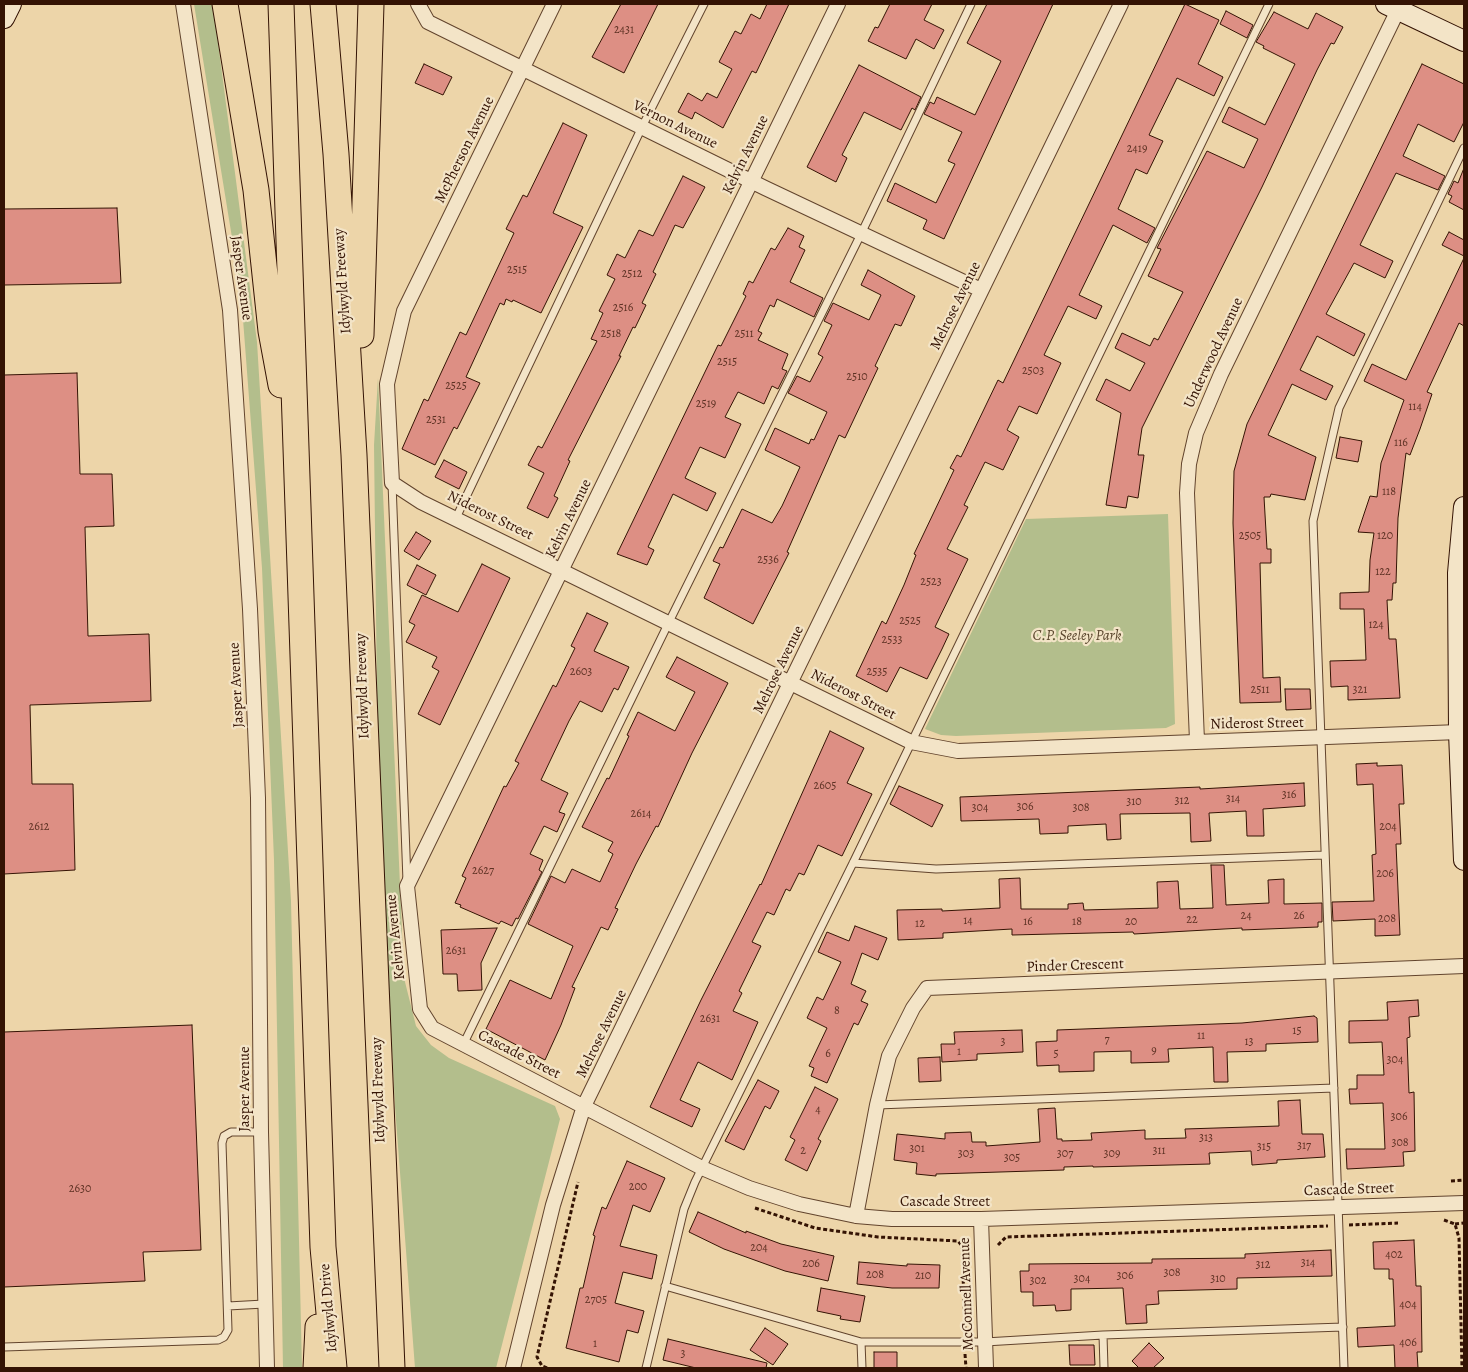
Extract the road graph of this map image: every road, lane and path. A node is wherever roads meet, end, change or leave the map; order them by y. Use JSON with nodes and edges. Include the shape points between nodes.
{"nodes":[{"id":1,"x":11,"y":4,"type":"edge"},
{"id":2,"x":183,"y":4,"type":"edge"},
{"id":3,"x":225,"y":4,"type":"edge"},
{"id":4,"x":280,"y":4,"type":"edge"},
{"id":5,"x":323,"y":4,"type":"edge"},
{"id":6,"x":371,"y":4,"type":"edge"},
{"id":7,"x":418,"y":4,"type":"edge"},
{"id":8,"x":554,"y":4,"type":"edge"},
{"id":9,"x":704,"y":4,"type":"edge"},
{"id":10,"x":838,"y":4,"type":"edge"},
{"id":11,"x":971,"y":4,"type":"edge"},
{"id":12,"x":1121,"y":4,"type":"edge"},
{"id":13,"x":1269,"y":4,"type":"edge"},
{"id":14,"x":1392,"y":7,"type":"edge"},
{"id":15,"x":4,"y":18,"type":"edge"},
{"id":16,"x":1464,"y":41,"type":"edge"},
{"id":17,"x":523,"y":68,"type":"junction"},
{"id":18,"x":642,"y":127,"type":"junction"},
{"id":19,"x":1464,"y":148,"type":"edge"},
{"id":20,"x":752,"y":181,"type":"junction"},
{"id":21,"x":861,"y":234,"type":"junction"},
{"id":22,"x":981,"y":290,"type":"junction"},
{"id":23,"x":354,"y":455,"type":"junction"},
{"id":24,"x":296,"y":464,"type":"junction"},
{"id":25,"x":392,"y":483,"type":"junction"},
{"id":26,"x":1464,"y":507,"type":"edge"},
{"id":27,"x":456,"y":518,"type":"junction"},
{"id":28,"x":562,"y":570,"type":"junction"},
{"id":29,"x":668,"y":622,"type":"junction"},
{"id":30,"x":791,"y":682,"type":"junction"},
{"id":31,"x":1459,"y":732,"type":"junction"},
{"id":32,"x":1322,"y":739,"type":"junction"},
{"id":33,"x":1197,"y":741,"type":"junction"},
{"id":34,"x":911,"y":742,"type":"junction"},
{"id":35,"x":1324,"y":855,"type":"junction"},
{"id":36,"x":1464,"y":860,"type":"edge"},
{"id":37,"x":853,"y":863,"type":"junction"},
{"id":38,"x":407,"y":886,"type":"junction"},
{"id":39,"x":1464,"y":966,"type":"edge"},
{"id":40,"x":1330,"y":972,"type":"junction"},
{"id":41,"x":463,"y":1044,"type":"junction"},
{"id":42,"x":1334,"y":1088,"type":"junction"},
{"id":43,"x":877,"y":1105,"type":"junction"},
{"id":44,"x":584,"y":1106,"type":"junction"},
{"id":45,"x":261,"y":1132,"type":"junction"},
{"id":46,"x":702,"y":1168,"type":"junction"},
{"id":47,"x":580,"y":1174,"type":"dead end"},
{"id":48,"x":1464,"y":1180,"type":"edge"},
{"id":49,"x":1451,"y":1181,"type":"dead end"},
{"id":50,"x":1464,"y":1203,"type":"edge"},
{"id":51,"x":751,"y":1207,"type":"dead end"},
{"id":52,"x":1337,"y":1207,"type":"junction"},
{"id":53,"x":856,"y":1216,"type":"junction"},
{"id":54,"x":981,"y":1219,"type":"junction"},
{"id":55,"x":1434,"y":1221,"type":"dead end"},
{"id":56,"x":1406,"y":1222,"type":"dead end"},
{"id":57,"x":1464,"y":1223,"type":"edge"},
{"id":58,"x":1455,"y":1224,"type":"junction"},
{"id":59,"x":1338,"y":1226,"type":"junction"},
{"id":60,"x":323,"y":1247,"type":"junction"},
{"id":61,"x":997,"y":1250,"type":"dead end"},
{"id":62,"x":664,"y":1286,"type":"junction"},
{"id":63,"x":264,"y":1304,"type":"junction"},
{"id":64,"x":228,"y":1306,"type":"junction"},
{"id":65,"x":1343,"y":1327,"type":"junction"},
{"id":66,"x":1102,"y":1335,"type":"junction"},
{"id":67,"x":861,"y":1342,"type":"junction"},
{"id":68,"x":965,"y":1342,"type":"junction"},
{"id":69,"x":985,"y":1342,"type":"junction"},
{"id":70,"x":4,"y":1347,"type":"edge"},
{"id":71,"x":267,"y":1368,"type":"edge"},
{"id":72,"x":316,"y":1368,"type":"edge"},
{"id":73,"x":334,"y":1368,"type":"edge"},
{"id":74,"x":392,"y":1368,"type":"edge"},
{"id":75,"x":513,"y":1368,"type":"edge"},
{"id":76,"x":547,"y":1368,"type":"edge"},
{"id":77,"x":646,"y":1368,"type":"edge"},
{"id":78,"x":862,"y":1368,"type":"edge"},
{"id":79,"x":966,"y":1368,"type":"edge"},
{"id":80,"x":986,"y":1368,"type":"edge"},
{"id":81,"x":1104,"y":1368,"type":"edge"},
{"id":82,"x":1344,"y":1368,"type":"edge"},
{"id":83,"x":1462,"y":1368,"type":"edge"}],
"edges":[{"from":1,"to":15,"type":"street"},
{"from":2,"to":45,"type":"street","name":"Jasper Avenue","via":[[230,310],[250,609],[258,798]]},
{"from":3,"to":24,"type":"highway","via":[[256,190],[271,331]]},
{"from":4,"to":24,"type":"highway"},
{"from":5,"to":23,"type":"highway","name":"Idylwyld Freeway","via":[[336,154]]},
{"from":6,"to":23,"type":"highway","via":[[361,358]]},
{"from":7,"to":17,"type":"street","name":"Vernon Avenue","via":[[428,22]]},
{"from":8,"to":17,"type":"street","name":"McPherson Avenue"},
{"from":9,"to":18,"type":"lane"},
{"from":10,"to":20,"type":"street","name":"Kelvin Avenue"},
{"from":11,"to":21,"type":"lane"},
{"from":12,"to":22,"type":"street","name":"Melrose Avenue"},
{"from":13,"to":34,"type":"lane"},
{"from":14,"to":16,"type":"street"},
{"from":14,"to":33,"type":"street","name":"Underwood Avenue","via":[[1196,433],[1188,464],[1188,493]]},
{"from":17,"to":18,"type":"street","name":"Vernon Avenue"},
{"from":17,"to":25,"type":"street","name":"McPherson Avenue","via":[[404,311],[387,384]]},
{"from":18,"to":20,"type":"street","name":"Vernon Avenue"},
{"from":18,"to":27,"type":"lane"},
{"from":19,"to":32,"type":"lane","via":[[1339,408],[1312,521]]},
{"from":20,"to":21,"type":"street","name":"Vernon Avenue"},
{"from":20,"to":28,"type":"street","name":"Kelvin Avenue"},
{"from":21,"to":22,"type":"street","name":"Vernon Avenue"},
{"from":21,"to":29,"type":"lane"},
{"from":22,"to":30,"type":"street","name":"Melrose Avenue"},
{"from":23,"to":74,"type":"highway","name":"Idylwyld Freeway"},
{"from":24,"to":60,"type":"highway"},
{"from":25,"to":27,"type":"street","name":"Niderost Street","via":[[421,502]]},
{"from":25,"to":38,"type":"lane"},
{"from":26,"to":31,"type":"street","via":[[1458,573]]},
{"from":27,"to":28,"type":"street","name":"Niderost Street"},
{"from":28,"to":29,"type":"street","name":"Niderost Street"},
{"from":28,"to":38,"type":"street","name":"Kelvin Avenue"},
{"from":29,"to":30,"type":"street","name":"Niderost Street"},
{"from":29,"to":41,"type":"lane"},
{"from":30,"to":34,"type":"street","name":"Niderost Street"},
{"from":30,"to":44,"type":"street","name":"Melrose Avenue"},
{"from":31,"to":32,"type":"street","name":"Niderost Street"},
{"from":31,"to":36,"type":"street"},
{"from":32,"to":33,"type":"street","name":"Niderost Street"},
{"from":32,"to":35,"type":"lane"},
{"from":33,"to":34,"type":"street","name":"Niderost Street","via":[[958,751]]},
{"from":34,"to":37,"type":"lane"},
{"from":35,"to":37,"type":"lane","via":[[936,869]]},
{"from":35,"to":40,"type":"lane"},
{"from":37,"to":46,"type":"lane"},
{"from":38,"to":41,"type":"street","name":"Kelvin Avenue","via":[[420,1009],[432,1028]]},
{"from":39,"to":40,"type":"street","name":"Pinder Crescent"},
{"from":40,"to":42,"type":"lane"},
{"from":40,"to":43,"type":"street","name":"Pinder Crescent","via":[[927,988],[889,1056]]},
{"from":41,"to":44,"type":"street","name":"Cascade Street"},
{"from":42,"to":43,"type":"lane"},
{"from":42,"to":52,"type":"lane"},
{"from":43,"to":53,"type":"street","name":"Pinder Crescent"},
{"from":44,"to":46,"type":"street","name":"Cascade Street"},
{"from":44,"to":75,"type":"street","name":"Melrose Avenue","via":[[553,1205]]},
{"from":45,"to":63,"type":"street","name":"Jasper Avenue"},
{"from":45,"to":64,"type":"lane","via":[[231,1132],[224,1136],[222,1143]]},
{"from":46,"to":53,"type":"street","name":"Cascade Street","via":[[799,1204]]},
{"from":46,"to":62,"type":"lane","via":[[684,1208]]},
{"from":47,"to":76,"type":"path","via":[[537,1357]]},
{"from":48,"to":49,"type":"path"},
{"from":50,"to":52,"type":"street","name":"Cascade Street"},
{"from":51,"to":68,"type":"path","via":[[815,1228],[878,1237],[958,1241],[962,1246]]},
{"from":52,"to":54,"type":"street","name":"Cascade Street"},
{"from":52,"to":59,"type":"lane"},
{"from":53,"to":54,"type":"street","name":"Cascade Street"},
{"from":54,"to":69,"type":"street","name":"McConnell Avenue"},
{"from":55,"to":58,"type":"path"},
{"from":56,"to":59,"type":"path"},
{"from":57,"to":58,"type":"path"},
{"from":58,"to":83,"type":"path","via":[[1459,1238]]},
{"from":59,"to":61,"type":"path","via":[[1006,1237]]},
{"from":59,"to":65,"type":"lane"},
{"from":60,"to":72,"type":"highway"},
{"from":60,"to":73,"type":"highway","name":"Idylwyld Drive"},
{"from":62,"to":67,"type":"lane"},
{"from":62,"to":77,"type":"lane"},
{"from":63,"to":64,"type":"lane"},
{"from":63,"to":71,"type":"street","name":"Jasper Avenue"},
{"from":64,"to":70,"type":"lane","via":[[228,1330],[224,1338],[218,1340]]},
{"from":65,"to":66,"type":"lane"},
{"from":65,"to":82,"type":"lane"},
{"from":66,"to":69,"type":"lane"},
{"from":66,"to":81,"type":"lane"},
{"from":67,"to":68,"type":"lane"},
{"from":67,"to":78,"type":"lane"},
{"from":68,"to":69,"type":"lane"},
{"from":68,"to":79,"type":"path"},
{"from":69,"to":80,"type":"street","name":"McConnell Avenue"}]}
